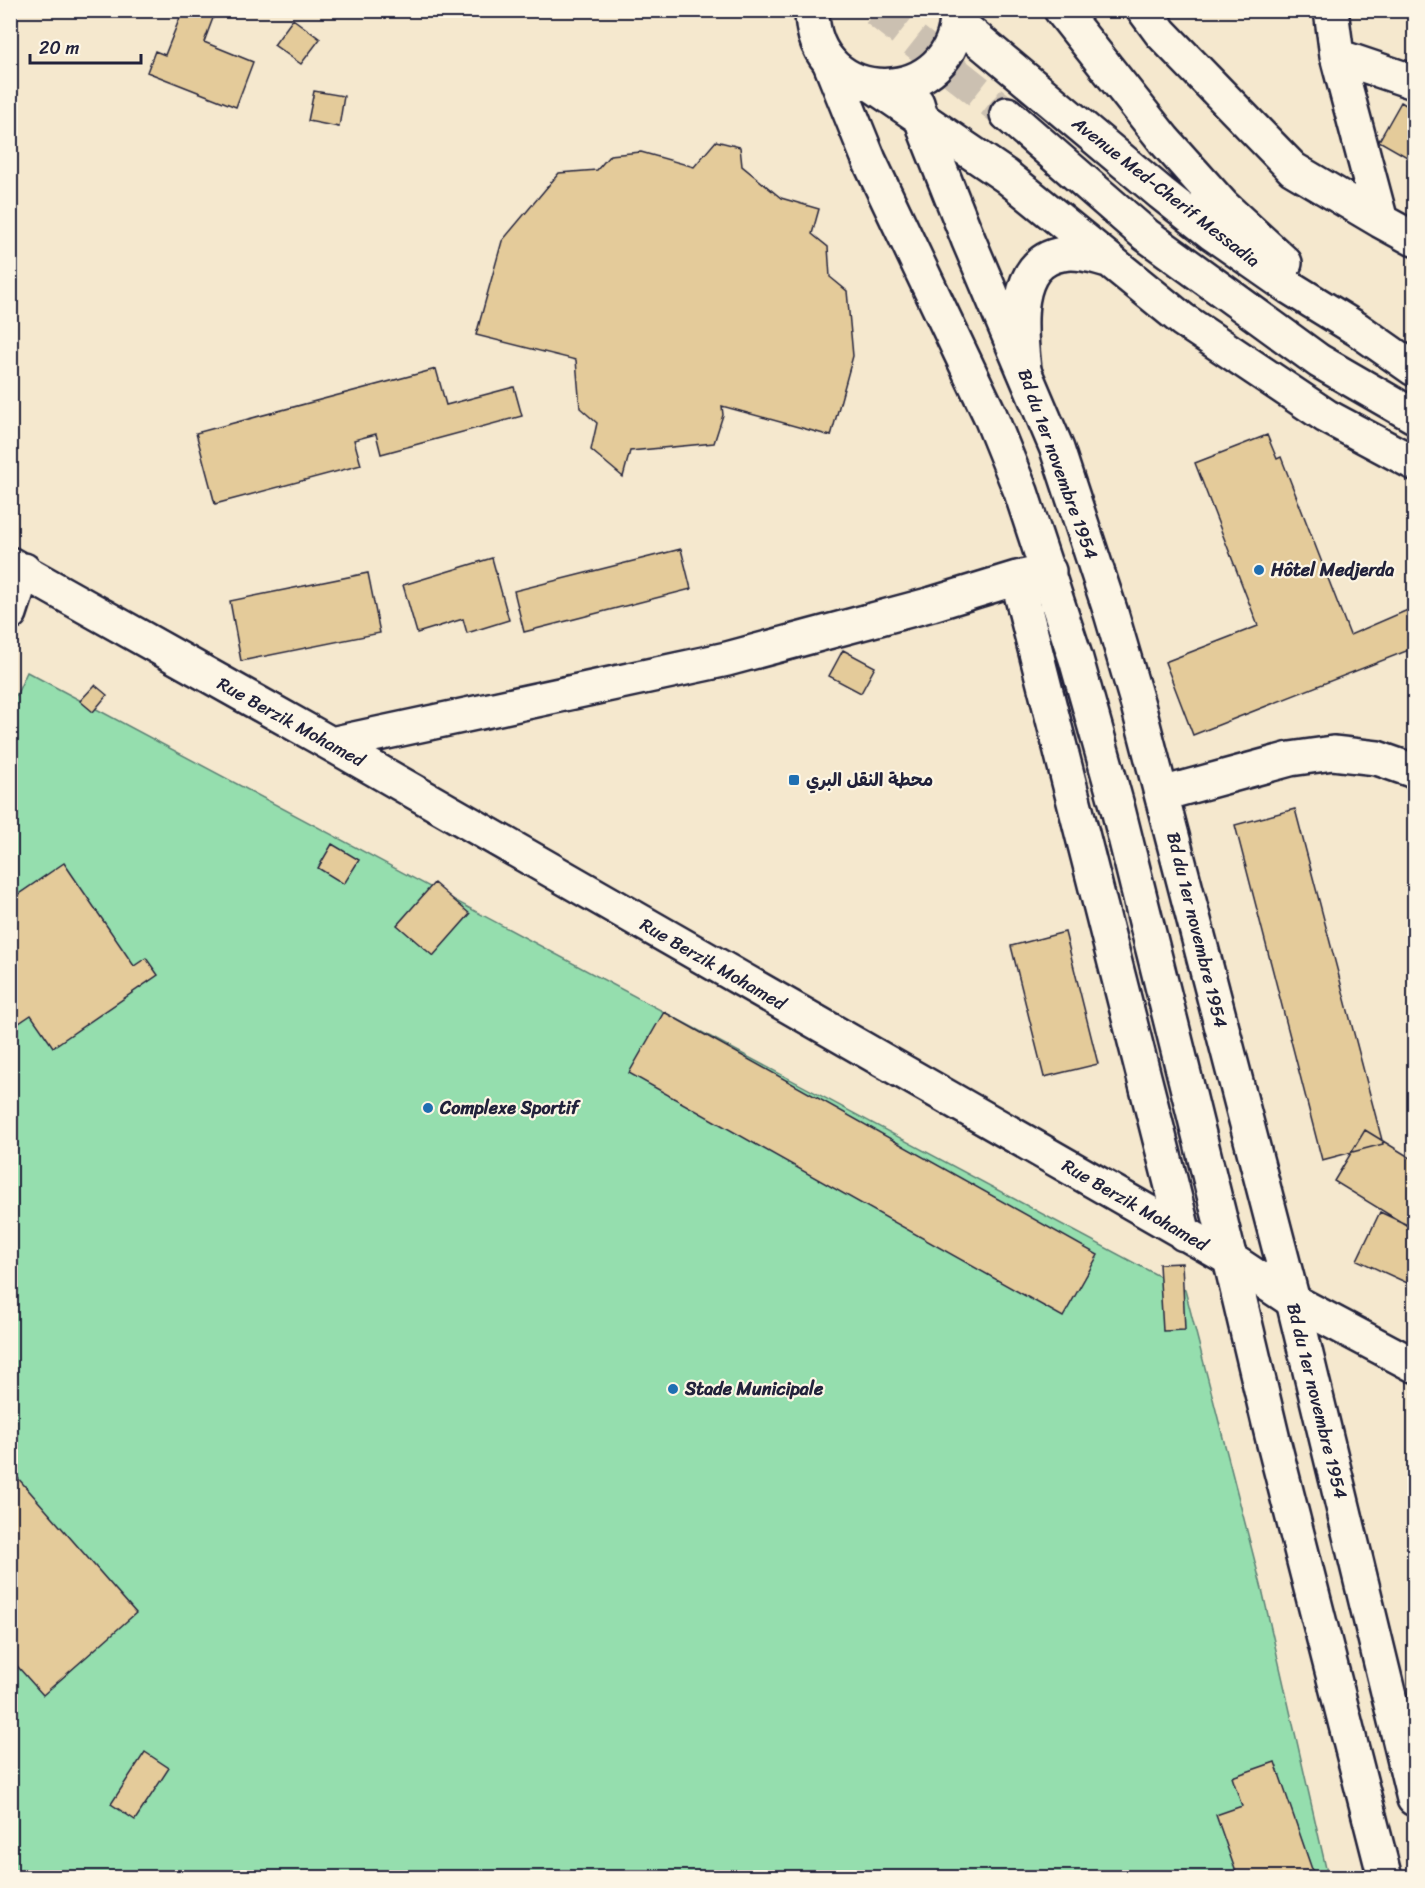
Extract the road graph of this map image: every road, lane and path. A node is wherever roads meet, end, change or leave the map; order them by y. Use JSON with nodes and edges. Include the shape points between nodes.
{"nodes":[{"id":1,"x":1061,"y":10,"type":"edge"},
{"id":2,"x":1144,"y":10,"type":"edge"},
{"id":3,"x":1331,"y":10,"type":"edge"},
{"id":4,"x":957,"y":16,"type":"edge"},
{"id":5,"x":807,"y":17,"type":"edge"},
{"id":6,"x":1337,"y":56,"type":"junction"},
{"id":7,"x":829,"y":61,"type":"junction"},
{"id":8,"x":912,"y":81,"type":"junction"},
{"id":9,"x":1414,"y":82,"type":"edge"},
{"id":10,"x":874,"y":86,"type":"junction"},
{"id":11,"x":1007,"y":114,"type":"tunnel mouth"},
{"id":12,"x":921,"y":117,"type":"junction"},
{"id":13,"x":1381,"y":221,"type":"junction"},
{"id":14,"x":1414,"y":239,"type":"edge"},
{"id":15,"x":1108,"y":260,"type":"junction"},
{"id":16,"x":1357,"y":329,"type":"junction"},
{"id":17,"x":1414,"y":369,"type":"edge"},
{"id":18,"x":1024,"y":370,"type":"junction"},
{"id":19,"x":1414,"y":416,"type":"edge"},
{"id":20,"x":1414,"y":463,"type":"edge"},
{"id":21,"x":17,"y":567,"type":"edge"},
{"id":22,"x":1048,"y":572,"type":"junction"},
{"id":23,"x":1017,"y":578,"type":"junction"},
{"id":24,"x":10,"y":613,"type":"edge"},
{"id":25,"x":332,"y":744,"type":"junction"},
{"id":26,"x":1414,"y":771,"type":"edge"},
{"id":27,"x":1162,"y":794,"type":"junction"},
{"id":28,"x":1184,"y":1234,"type":"junction"},
{"id":29,"x":1230,"y":1259,"type":"junction"},
{"id":30,"x":1293,"y":1301,"type":"junction"},
{"id":31,"x":1414,"y":1365,"type":"edge"},
{"id":32,"x":1414,"y":1722,"type":"edge"},
{"id":33,"x":1404,"y":1755,"type":"junction"},
{"id":34,"x":1414,"y":1799,"type":"edge"},
{"id":35,"x":1385,"y":1878,"type":"edge"}],
"edges":[{"from":1,"to":16,"type":"main road","via":[[1164,140],[1223,206]]},
{"from":2,"to":13,"type":"main road","via":[[1161,33],[1293,169]]},
{"from":3,"to":6,"type":"main road"},
{"from":4,"to":8,"type":"main road","via":[[950,47],[934,68]]},
{"from":4,"to":16,"type":"main road","name":"Avenue Med-Cherif Messadia","via":[[1213,234]]},
{"from":5,"to":7,"type":"main road"},
{"from":6,"to":9,"type":"main road"},
{"from":6,"to":13,"type":"main road"},
{"from":7,"to":10,"type":"main road","via":[[842,73]]},
{"from":7,"to":22,"type":"main road","via":[[869,160],[990,415]]},
{"from":8,"to":10,"type":"main road"},
{"from":8,"to":12,"type":"main road","name":"Bd du 1er novembre 1954"},
{"from":10,"to":12,"type":"main road"},
{"from":11,"to":19,"type":"main road","via":[[1146,235],[1319,361]]},
{"from":12,"to":15,"type":"main road","via":[[1006,176]]},
{"from":12,"to":18,"type":"main road","name":"Bd du 1er novembre 1954"},
{"from":13,"to":14,"type":"main road"},
{"from":15,"to":18,"type":"main road","via":[[1060,254],[1034,270],[1026,284],[1020,323]]},
{"from":15,"to":20,"type":"main road","via":[[1183,320],[1250,366],[1326,416]]},
{"from":16,"to":17,"type":"main road","name":"Avenue Med-Cherif Messadia"},
{"from":18,"to":27,"type":"main road","name":"Bd du 1er novembre 1954","via":[[1084,529]]},
{"from":21,"to":24,"type":"main road"},
{"from":21,"to":25,"type":"main road","name":"Rue Berzik Mohamed"},
{"from":22,"to":23,"type":"main road"},
{"from":22,"to":29,"type":"main road","via":[[1118,809]]},
{"from":23,"to":25,"type":"main road","via":[[727,659]]},
{"from":23,"to":28,"type":"main road"},
{"from":25,"to":28,"type":"main road","name":"Rue Berzik Mohamed"},
{"from":26,"to":27,"type":"main road","via":[[1377,758],[1333,753],[1290,759]]},
{"from":27,"to":30,"type":"main road","name":"Bd du 1er novembre 1954"},
{"from":28,"to":29,"type":"main road","name":"Rue Berzik Mohamed"},
{"from":29,"to":30,"type":"main road","name":"Rue Berzik Mohamed"},
{"from":29,"to":35,"type":"main road"},
{"from":30,"to":31,"type":"main road","name":"Rue Berzik Mohamed"},
{"from":30,"to":33,"type":"main road","name":"Bd du 1er novembre 1954"},
{"from":32,"to":33,"type":"main road"},
{"from":33,"to":34,"type":"main road","name":"Bd du 1er novembre 1954"}]}
